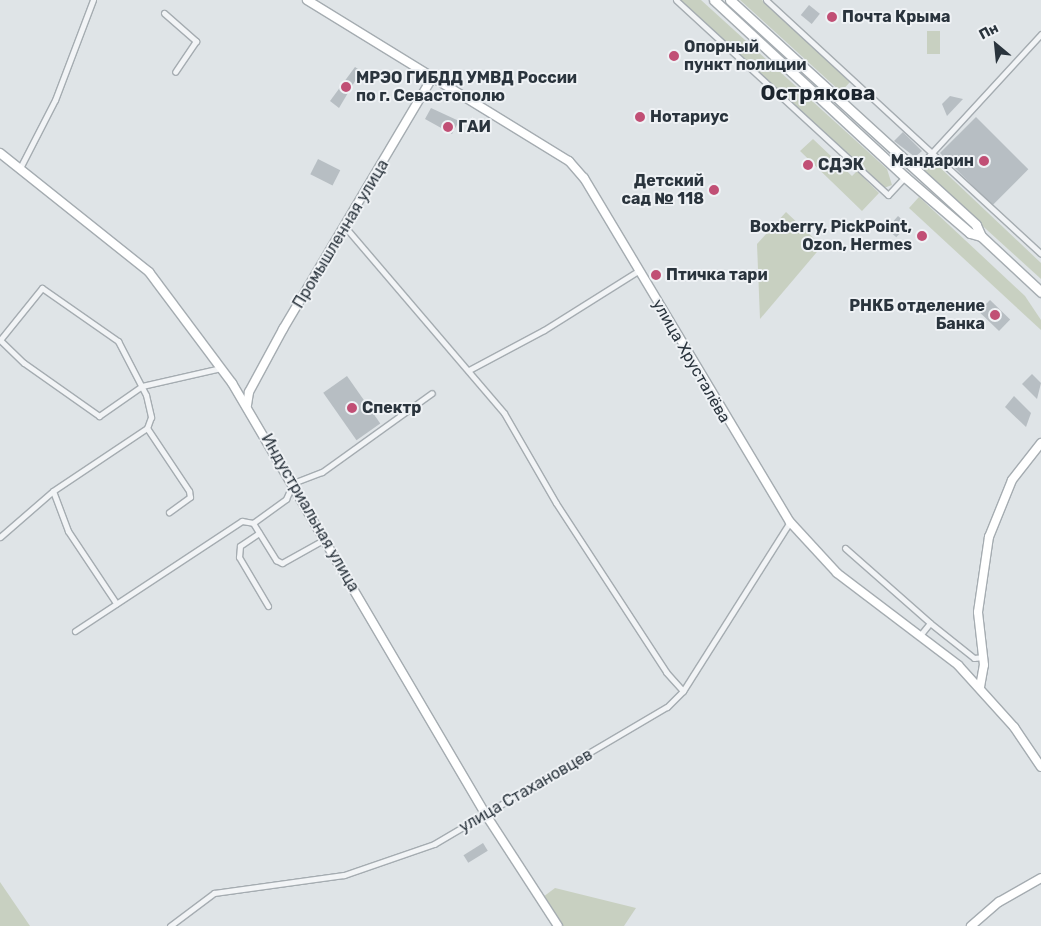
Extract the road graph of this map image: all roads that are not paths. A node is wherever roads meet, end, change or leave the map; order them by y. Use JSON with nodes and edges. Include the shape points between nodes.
{"nodes":[{"id":1,"x":92,"y":0,"type":"edge"},
{"id":2,"x":307,"y":0,"type":"edge"},
{"id":3,"x":676,"y":0,"type":"edge"},
{"id":4,"x":714,"y":0,"type":"edge"},
{"id":5,"x":730,"y":0,"type":"edge"},
{"id":6,"x":766,"y":0,"type":"edge"},
{"id":7,"x":164,"y":13,"type":"dead end"},
{"id":8,"x":1041,"y":34,"type":"edge"},
{"id":9,"x":174,"y":72,"type":"dead end"},
{"id":10,"x":434,"y":76,"type":"junction"},
{"id":11,"x":934,"y":151,"type":"junction"},
{"id":12,"x":0,"y":153,"type":"edge"},
{"id":13,"x":20,"y":168,"type":"junction"},
{"id":14,"x":916,"y":171,"type":"junction"},
{"id":15,"x":905,"y":177,"type":"junction"},
{"id":16,"x":346,"y":228,"type":"junction"},
{"id":17,"x":981,"y":236,"type":"junction"},
{"id":18,"x":1041,"y":254,"type":"edge"},
{"id":19,"x":638,"y":271,"type":"junction"},
{"id":20,"x":1041,"y":292,"type":"edge"},
{"id":21,"x":0,"y":340,"type":"edge"},
{"id":22,"x":221,"y":368,"type":"junction"},
{"id":23,"x":469,"y":370,"type":"junction"},
{"id":24,"x":232,"y":383,"type":"junction"},
{"id":25,"x":142,"y":386,"type":"junction"},
{"id":26,"x":250,"y":392,"type":"junction"},
{"id":27,"x":432,"y":393,"type":"dead end"},
{"id":28,"x":247,"y":405,"type":"junction"},
{"id":29,"x":147,"y":428,"type":"junction"},
{"id":30,"x":1041,"y":443,"type":"edge"},
{"id":31,"x":293,"y":483,"type":"junction"},
{"id":32,"x":53,"y":491,"type":"junction"},
{"id":33,"x":302,"y":498,"type":"junction"},
{"id":34,"x":286,"y":499,"type":"junction"},
{"id":35,"x":168,"y":512,"type":"dead end"},
{"id":36,"x":790,"y":522,"type":"junction"},
{"id":37,"x":253,"y":523,"type":"junction"},
{"id":38,"x":259,"y":533,"type":"junction"},
{"id":39,"x":0,"y":537,"type":"edge"},
{"id":40,"x":324,"y":539,"type":"junction"},
{"id":41,"x":845,"y":548,"type":"dead end"},
{"id":42,"x":116,"y":604,"type":"junction"},
{"id":43,"x":268,"y":606,"type":"dead end"},
{"id":44,"x":930,"y":623,"type":"junction"},
{"id":45,"x":75,"y":631,"type":"dead end"},
{"id":46,"x":921,"y":634,"type":"junction"},
{"id":47,"x":983,"y":657,"type":"junction"},
{"id":48,"x":980,"y":687,"type":"junction"},
{"id":49,"x":683,"y":691,"type":"junction"},
{"id":50,"x":1041,"y":767,"type":"edge"},
{"id":51,"x":486,"y":815,"type":"junction"},
{"id":52,"x":1041,"y":878,"type":"edge"},
{"id":53,"x":170,"y":926,"type":"edge"},
{"id":54,"x":558,"y":926,"type":"edge"},
{"id":55,"x":971,"y":926,"type":"edge"}],
"edges":[{"from":1,"to":13,"type":"street","via":[[55,100]]},
{"from":2,"to":10,"type":"main road","name":"улица Хрусталёва"},
{"from":3,"to":15,"type":"street","via":[[888,195]]},
{"from":4,"to":15,"type":"main road"},
{"from":5,"to":14,"type":"main road"},
{"from":6,"to":11,"type":"street"},
{"from":7,"to":9,"type":"street","via":[[196,41]]},
{"from":8,"to":11,"type":"street"},
{"from":10,"to":16,"type":"main road","name":"Промышленная улица"},
{"from":10,"to":19,"type":"main road","name":"улица Хрусталёва","via":[[569,161],[584,178]]},
{"from":11,"to":14,"type":"street"},
{"from":11,"to":18,"type":"street"},
{"from":12,"to":13,"type":"main road","name":"Индустриальная улица"},
{"from":13,"to":22,"type":"main road","name":"Индустриальная улица","via":[[144,267]]},
{"from":14,"to":17,"type":"main road","via":[[976,225]]},
{"from":15,"to":17,"type":"main road","via":[[970,233]]},
{"from":16,"to":23,"type":"street"},
{"from":16,"to":26,"type":"main road","name":"Промышленная улица","via":[[283,330]]},
{"from":17,"to":20,"type":"main road"},
{"from":19,"to":23,"type":"street","via":[[544,330]]},
{"from":19,"to":36,"type":"main road","name":"улица Хрусталёва"},
{"from":21,"to":25,"type":"street","via":[[24,364],[99,416]]},
{"from":21,"to":25,"type":"street","via":[[42,288],[118,342]]},
{"from":22,"to":24,"type":"main road","name":"Индустриальная улица"},
{"from":22,"to":25,"type":"street"},
{"from":23,"to":49,"type":"street","via":[[504,413],[556,503],[666,672]]},
{"from":24,"to":26,"type":"main road"},
{"from":24,"to":28,"type":"main road","name":"Индустриальная улица"},
{"from":25,"to":29,"type":"street","via":[[151,417]]},
{"from":26,"to":28,"type":"main road","name":"Промышленная улица"},
{"from":27,"to":31,"type":"street","via":[[322,472]]},
{"from":28,"to":31,"type":"main road","name":"Индустриальная улица"},
{"from":29,"to":32,"type":"street"},
{"from":29,"to":35,"type":"street","via":[[189,491],[190,497]]},
{"from":30,"to":47,"type":"main road","via":[[1012,480],[989,537],[978,612]]},
{"from":31,"to":33,"type":"main road","name":"Индустриальная улица"},
{"from":31,"to":34,"type":"street"},
{"from":32,"to":39,"type":"street"},
{"from":32,"to":42,"type":"street","via":[[68,531]]},
{"from":33,"to":34,"type":"street"},
{"from":33,"to":40,"type":"main road","name":"Индустриальная улица"},
{"from":34,"to":37,"type":"street"},
{"from":36,"to":46,"type":"main road","name":"улица Хрусталёва","via":[[837,573]]},
{"from":36,"to":49,"type":"street","name":"улица Стахановцев"},
{"from":37,"to":38,"type":"street"},
{"from":37,"to":42,"type":"street","via":[[238,522]]},
{"from":38,"to":40,"type":"street","via":[[276,560],[282,562]]},
{"from":38,"to":43,"type":"street","via":[[240,546],[240,557]]},
{"from":40,"to":51,"type":"main road","name":"Индустриальная улица"},
{"from":41,"to":44,"type":"street"},
{"from":42,"to":45,"type":"street"},
{"from":44,"to":46,"type":"street"},
{"from":44,"to":47,"type":"street","via":[[974,658]]},
{"from":46,"to":48,"type":"main road","name":"улица Хрусталёва"},
{"from":47,"to":48,"type":"main road"},
{"from":48,"to":50,"type":"main road","name":"улица Хрусталёва"},
{"from":49,"to":51,"type":"street","name":"улица Стахановцев","via":[[667,707]]},
{"from":51,"to":53,"type":"street","name":"улица Стахановцев","via":[[434,844],[344,875],[214,893]]},
{"from":51,"to":54,"type":"main road","name":"Индустриальная улица"},
{"from":52,"to":55,"type":"main road","via":[[999,902]]}]}
